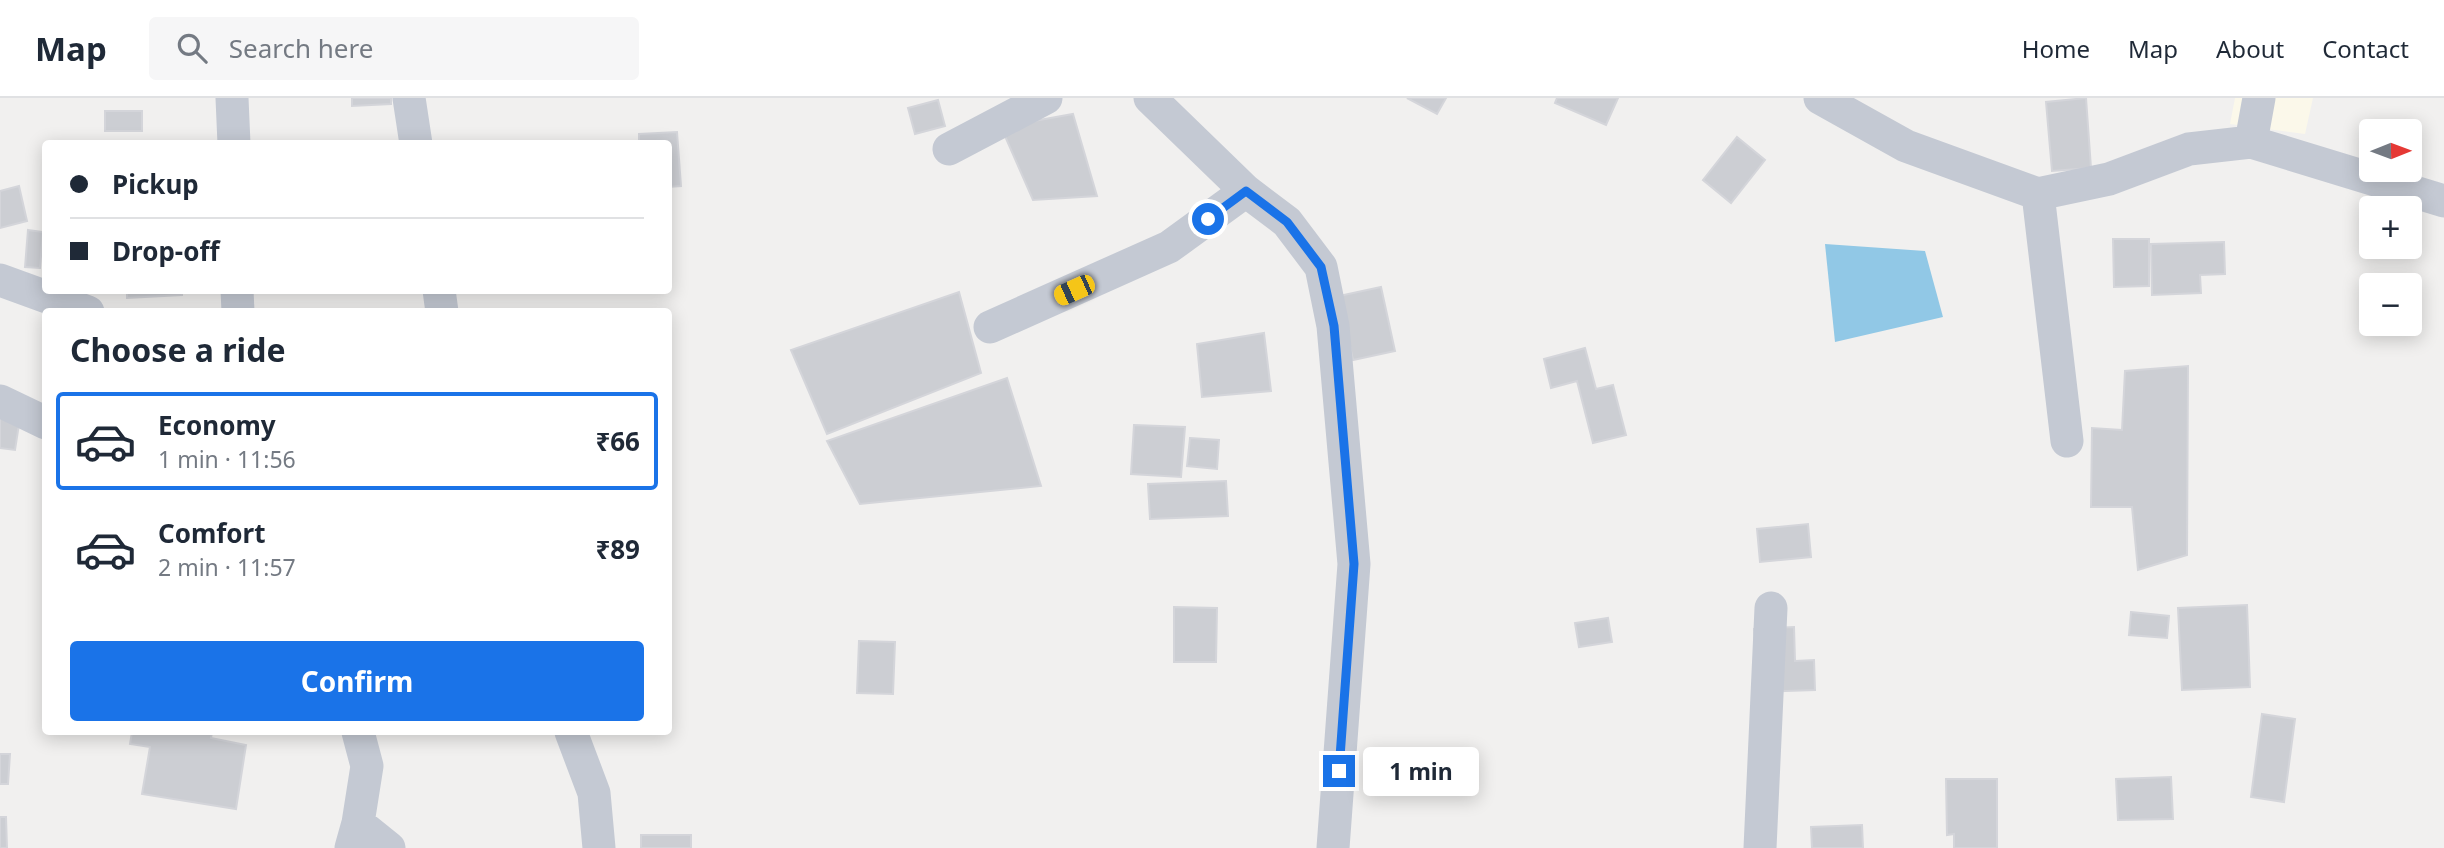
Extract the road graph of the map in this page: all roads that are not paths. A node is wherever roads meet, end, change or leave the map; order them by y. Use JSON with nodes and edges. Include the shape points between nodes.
{"nodes":[{"id":1,"x":232,"y":98,"type":"edge"},
{"id":2,"x":409,"y":98,"type":"edge"},
{"id":3,"x":1046,"y":98,"type":"edge"},
{"id":4,"x":1150,"y":98,"type":"edge"},
{"id":5,"x":1820,"y":98,"type":"edge"},
{"id":6,"x":2259,"y":98,"type":"edge"},
{"id":7,"x":234,"y":140,"type":"edge"},
{"id":8,"x":415,"y":140,"type":"edge"},
{"id":9,"x":2251,"y":142,"type":"junction"},
{"id":10,"x":950,"y":149,"type":"dead end"},
{"id":11,"x":1246,"y":191,"type":"junction"},
{"id":12,"x":2038,"y":194,"type":"junction"},
{"id":13,"x":2444,"y":201,"type":"edge"},
{"id":14,"x":0,"y":280,"type":"edge"},
{"id":15,"x":77,"y":308,"type":"edge"},
{"id":16,"x":990,"y":327,"type":"dead end"},
{"id":17,"x":0,"y":401,"type":"edge"},
{"id":18,"x":42,"y":421,"type":"edge"},
{"id":19,"x":2067,"y":441,"type":"dead end"},
{"id":20,"x":1771,"y":608,"type":"dead end"},
{"id":21,"x":359,"y":735,"type":"edge"},
{"id":22,"x":571,"y":735,"type":"edge"},
{"id":23,"x":354,"y":836,"type":"edge"},
{"id":24,"x":390,"y":848,"type":"edge"},
{"id":25,"x":599,"y":848,"type":"edge"},
{"id":26,"x":1333,"y":848,"type":"edge"},
{"id":27,"x":1760,"y":848,"type":"edge"}],
"edges":[{"from":1,"to":7,"type":"street"},
{"from":2,"to":8,"type":"street"},
{"from":3,"to":10,"type":"street"},
{"from":4,"to":11,"type":"street"},
{"from":5,"to":12,"type":"street","via":[[1906,146]]},
{"from":6,"to":9,"type":"street"},
{"from":9,"to":12,"type":"street","via":[[2189,149],[2109,179]]},
{"from":9,"to":13,"type":"street"},
{"from":11,"to":16,"type":"street","via":[[1169,247]]},
{"from":11,"to":26,"type":"street","via":[[1287,222],[1321,267],[1334,326],[1354,564]]},
{"from":12,"to":19,"type":"street"},
{"from":14,"to":15,"type":"street"},
{"from":17,"to":18,"type":"street"},
{"from":20,"to":27,"type":"street"},
{"from":21,"to":23,"type":"street","via":[[367,766]]},
{"from":22,"to":25,"type":"street","via":[[594,793]]},
{"from":23,"to":24,"type":"street"}]}
